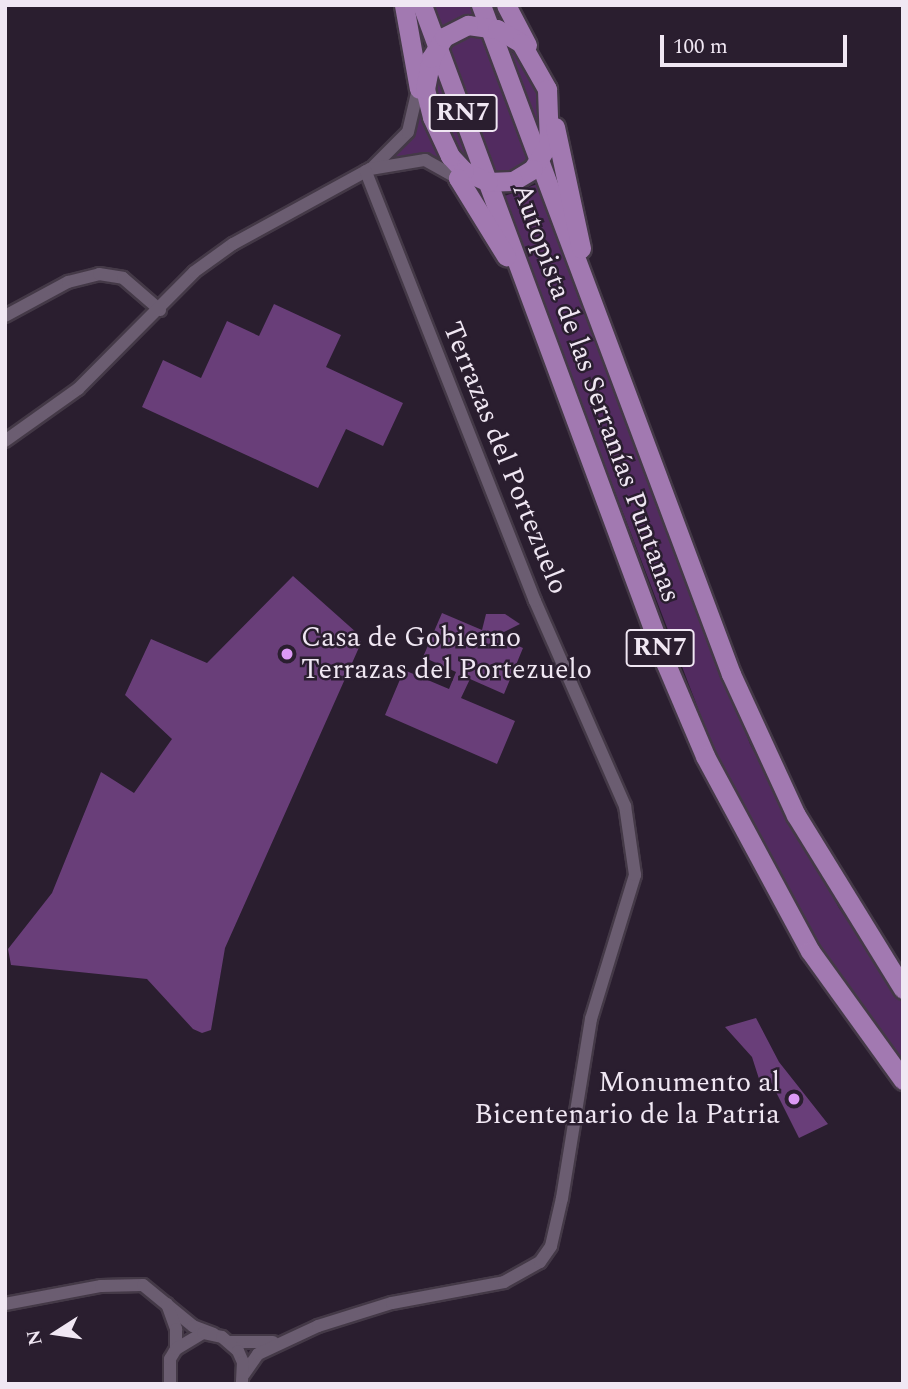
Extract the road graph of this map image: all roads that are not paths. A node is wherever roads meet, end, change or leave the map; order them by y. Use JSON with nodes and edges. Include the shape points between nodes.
{"nodes":[{"id":1,"x":404,"y":5,"type":"edge"},
{"id":2,"x":422,"y":5,"type":"edge"},
{"id":3,"x":481,"y":5,"type":"edge"},
{"id":4,"x":506,"y":5,"type":"edge"},
{"id":5,"x":488,"y":27,"type":"junction"},
{"id":6,"x":437,"y":45,"type":"junction"},
{"id":7,"x":537,"y":65,"type":"junction"},
{"id":8,"x":421,"y":89,"type":"junction"},
{"id":9,"x":550,"y":104,"type":"junction"},
{"id":10,"x":539,"y":163,"type":"junction"},
{"id":11,"x":368,"y":170,"type":"junction"},
{"id":12,"x":461,"y":175,"type":"junction"},
{"id":13,"x":488,"y":182,"type":"junction"},
{"id":14,"x":591,"y":300,"type":"junction"},
{"id":15,"x":536,"y":308,"type":"junction"},
{"id":16,"x":160,"y":310,"type":"junction"},
{"id":17,"x":5,"y":316,"type":"edge"},
{"id":18,"x":5,"y":441,"type":"edge"},
{"id":19,"x":903,"y":989,"type":"edge"},
{"id":20,"x":903,"y":1080,"type":"edge"},
{"id":21,"x":166,"y":1300,"type":"junction"},
{"id":22,"x":5,"y":1304,"type":"edge"},
{"id":23,"x":214,"y":1334,"type":"junction"},
{"id":24,"x":230,"y":1342,"type":"junction"},
{"id":25,"x":277,"y":1342,"type":"junction"},
{"id":26,"x":176,"y":1349,"type":"junction"},
{"id":27,"x":243,"y":1379,"type":"edge"},
{"id":28,"x":170,"y":1384,"type":"edge"}],
"edges":[{"from":1,"to":8,"type":"highway"},
{"from":2,"to":6,"type":"highway","name":"Autopista de las Serranías Puntanas","number":"RN7"},
{"from":3,"to":5,"type":"highway","name":"Autopista de las Serranías Puntanas","number":"RN7"},
{"from":4,"to":7,"type":"highway"},
{"from":5,"to":6,"type":"highway","via":[[460,27]]},
{"from":5,"to":7,"type":"highway","via":[[521,43]]},
{"from":5,"to":10,"type":"highway","name":"Autopista de las Serranías Puntanas","number":"RN7"},
{"from":6,"to":8,"type":"highway"},
{"from":6,"to":13,"type":"highway","name":"Autopista de las Serranías Puntanas","number":"RN7"},
{"from":7,"to":9,"type":"highway"},
{"from":8,"to":11,"type":"street","via":[[408,132]]},
{"from":8,"to":12,"type":"highway"},
{"from":9,"to":10,"type":"highway","via":[[552,133]]},
{"from":9,"to":14,"type":"highway"},
{"from":10,"to":13,"type":"highway","via":[[513,181]]},
{"from":10,"to":14,"type":"highway","name":"Autopista de las Serranías Puntanas","number":"RN7"},
{"from":11,"to":12,"type":"street","via":[[425,160]]},
{"from":11,"to":16,"type":"street","via":[[218,253]]},
{"from":11,"to":25,"type":"street","name":"Terrazas del Portezuelo","via":[[534,601],[625,806],[635,875],[591,1019],[562,1198],[551,1246],[540,1262],[504,1282],[353,1313]]},
{"from":12,"to":13,"type":"highway"},
{"from":12,"to":15,"type":"highway"},
{"from":13,"to":15,"type":"highway","name":"Autopista de las Serranías Puntanas","number":"RN7"},
{"from":14,"to":19,"type":"highway","name":"Autopista de las Serranías Puntanas","number":"RN7","via":[[762,746],[830,875]]},
{"from":15,"to":20,"type":"highway","name":"Autopista de las Serranías Puntanas","number":"RN7","via":[[666,664],[725,799],[810,951]]},
{"from":16,"to":17,"type":"street","via":[[123,278],[99,274],[68,282]]},
{"from":16,"to":18,"type":"street","via":[[78,389]]},
{"from":21,"to":22,"type":"street","name":"Terrazas del Portezuelo","via":[[143,1285],[122,1283]]},
{"from":21,"to":23,"type":"street","name":"Terrazas del Portezuelo","via":[[193,1326]]},
{"from":21,"to":26,"type":"street","via":[[176,1329]]},
{"from":23,"to":24,"type":"street","name":"Terrazas del Portezuelo"},
{"from":23,"to":26,"type":"street","via":[[193,1336]]},
{"from":24,"to":25,"type":"street","name":"Terrazas del Portezuelo"},
{"from":24,"to":27,"type":"street","name":"Terrazas del Portezuelo","via":[[243,1362]]},
{"from":25,"to":27,"type":"street","name":"Terrazas del Portezuelo","via":[[258,1354]]},
{"from":26,"to":28,"type":"street","via":[[168,1371]]}]}
